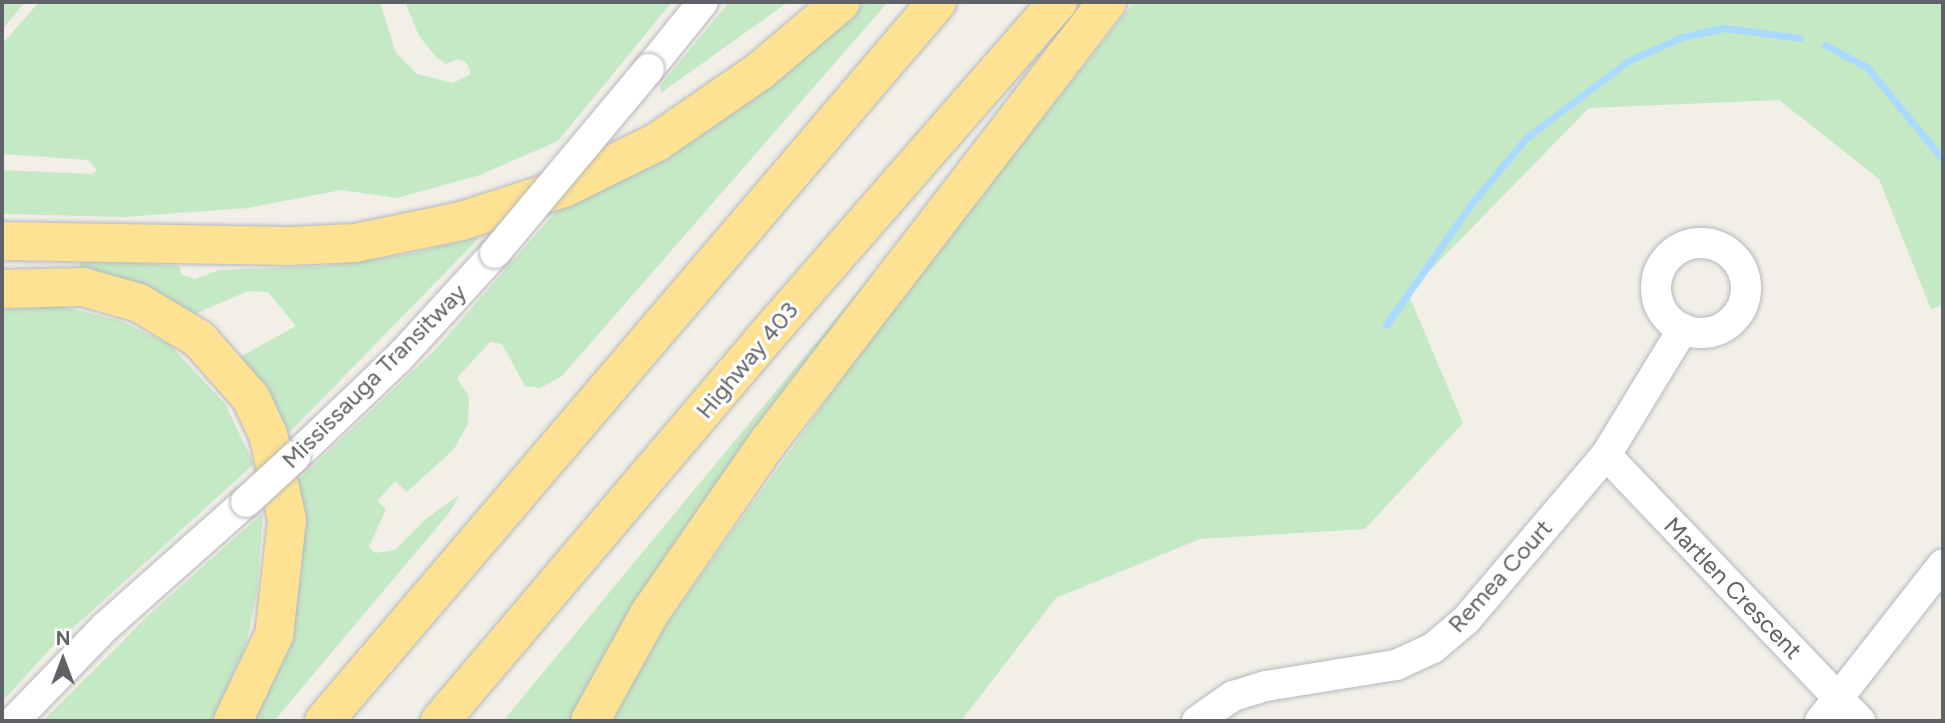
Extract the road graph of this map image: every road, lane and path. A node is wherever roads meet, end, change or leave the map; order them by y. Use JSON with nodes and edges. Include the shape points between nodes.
{"nodes":[{"id":1,"x":703,"y":2,"type":"edge"},
{"id":2,"x":841,"y":2,"type":"edge"},
{"id":3,"x":937,"y":2,"type":"edge"},
{"id":4,"x":1058,"y":2,"type":"edge"},
{"id":5,"x":1107,"y":2,"type":"edge"},
{"id":6,"x":2,"y":241,"type":"edge"},
{"id":7,"x":2,"y":289,"type":"edge"},
{"id":8,"x":1683,"y":330,"type":"dead end"},
{"id":9,"x":1606,"y":456,"type":"junction"},
{"id":10,"x":1943,"y":564,"type":"edge"},
{"id":11,"x":1829,"y":710,"type":"edge"},
{"id":12,"x":15,"y":721,"type":"edge"},
{"id":13,"x":233,"y":721,"type":"edge"},
{"id":14,"x":324,"y":721,"type":"edge"},
{"id":15,"x":440,"y":721,"type":"edge"},
{"id":16,"x":590,"y":721,"type":"edge"},
{"id":17,"x":1197,"y":721,"type":"edge"},
{"id":18,"x":1860,"y":721,"type":"edge"}],
"edges":[{"from":1,"to":12,"type":"street","name":"Mississauga Transitway","bridge":true,"via":[[495,253],[397,360],[97,636]]},
{"from":2,"to":6,"type":"highway","via":[[760,71],[657,142],[564,188],[461,222],[355,243]]},
{"from":3,"to":14,"type":"highway"},
{"from":4,"to":15,"type":"highway","name":"Highway 403","via":[[762,341]]},
{"from":5,"to":16,"type":"highway","via":[[769,441],[649,614]]},
{"from":7,"to":13,"type":"highway","via":[[83,287],[139,303],[199,340],[251,398],[268,434],[287,520],[274,635]]},
{"from":8,"to":9,"type":"street","name":"Remea Court"},
{"from":9,"to":11,"type":"street","name":"Martlen Crescent"},
{"from":9,"to":17,"type":"street","name":"Remea Court","via":[[1466,620],[1433,648],[1396,665],[1244,692]]},
{"from":10,"to":11,"type":"street"},
{"from":11,"to":18,"type":"street","name":"Martlen Crescent"}]}
